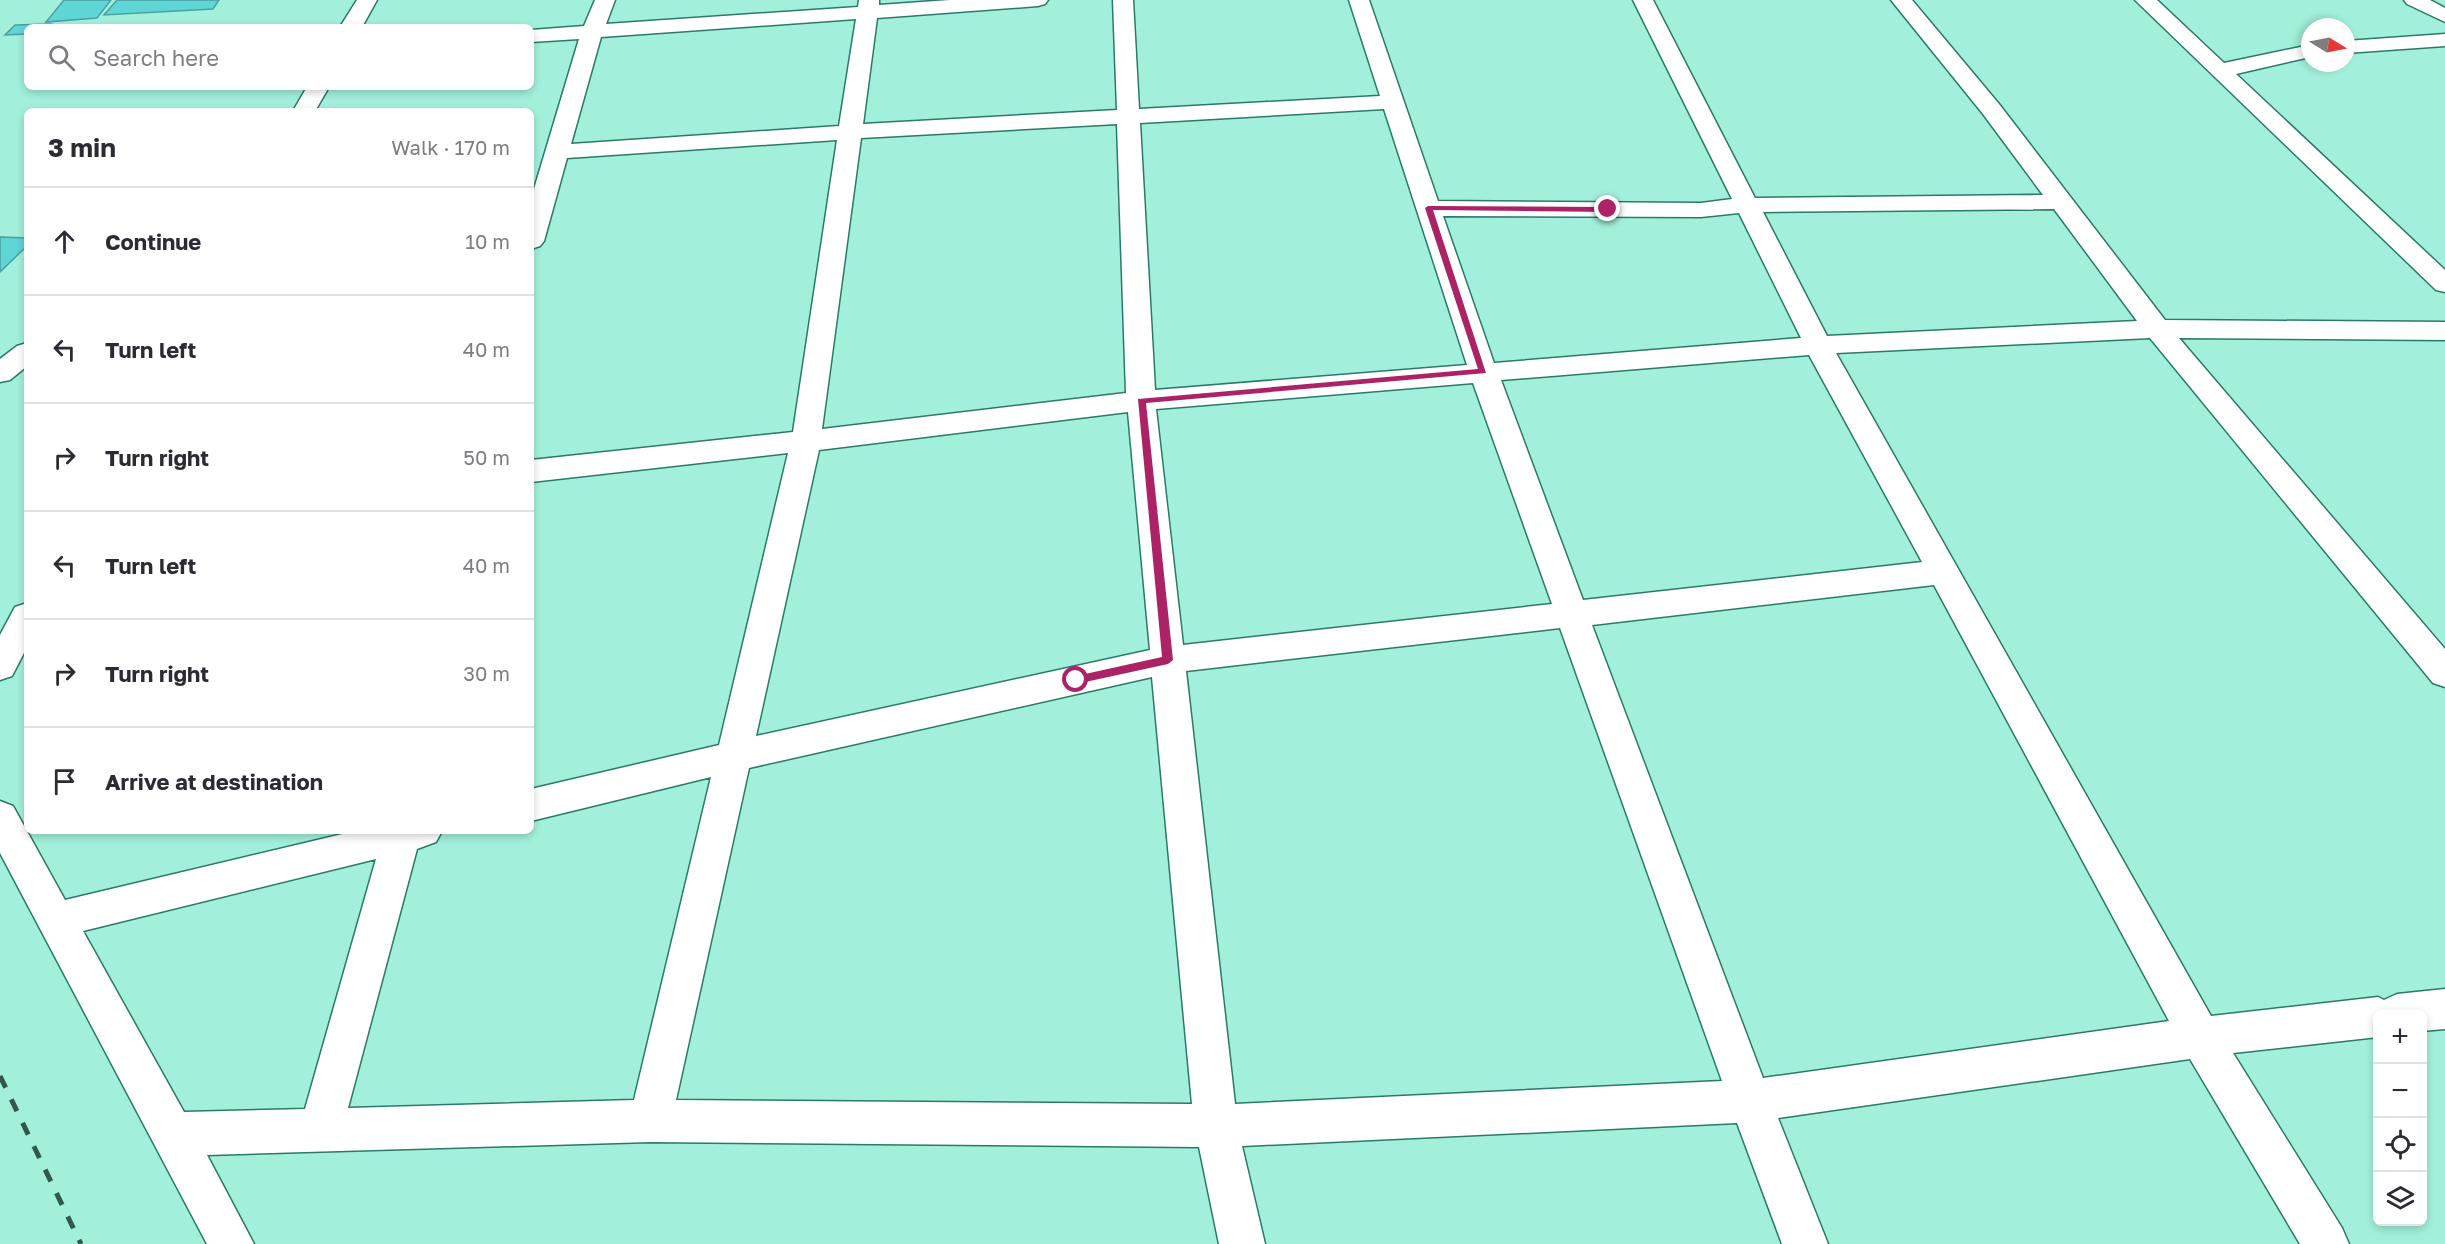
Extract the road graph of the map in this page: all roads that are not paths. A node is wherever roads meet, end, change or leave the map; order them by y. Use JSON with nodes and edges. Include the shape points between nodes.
{"nodes":[{"id":1,"x":367,"y":0,"type":"edge"},
{"id":2,"x":605,"y":0,"type":"edge"},
{"id":3,"x":1038,"y":0,"type":"edge"},
{"id":4,"x":1123,"y":0,"type":"edge"},
{"id":5,"x":1359,"y":0,"type":"edge"},
{"id":6,"x":1643,"y":0,"type":"edge"},
{"id":7,"x":1901,"y":0,"type":"edge"},
{"id":8,"x":2145,"y":0,"type":"edge"},
{"id":9,"x":2414,"y":0,"type":"edge"},
{"id":10,"x":868,"y":7,"type":"edge"},
{"id":11,"x":2445,"y":16,"type":"edge"},
{"id":12,"x":353,"y":24,"type":"edge"},
{"id":13,"x":592,"y":32,"type":"junction"},
{"id":14,"x":534,"y":36,"type":"edge"},
{"id":15,"x":2445,"y":40,"type":"edge"},
{"id":16,"x":2355,"y":46,"type":"edge"},
{"id":17,"x":2301,"y":53,"type":"edge"},
{"id":18,"x":2219,"y":70,"type":"junction"},
{"id":19,"x":316,"y":90,"type":"edge"},
{"id":20,"x":1393,"y":102,"type":"junction"},
{"id":21,"x":306,"y":108,"type":"edge"},
{"id":22,"x":1128,"y":118,"type":"junction"},
{"id":23,"x":851,"y":132,"type":"junction"},
{"id":24,"x":556,"y":152,"type":"junction"},
{"id":25,"x":2061,"y":202,"type":"junction"},
{"id":26,"x":1747,"y":205,"type":"junction"},
{"id":27,"x":1428,"y":208,"type":"junction"},
{"id":28,"x":534,"y":230,"type":"edge"},
{"id":29,"x":2445,"y":284,"type":"edge"},
{"id":30,"x":2157,"y":329,"type":"junction"},
{"id":31,"x":2445,"y":331,"type":"edge"},
{"id":32,"x":1818,"y":345,"type":"junction"},
{"id":33,"x":24,"y":354,"type":"edge"},
{"id":34,"x":1483,"y":371,"type":"junction"},
{"id":35,"x":0,"y":373,"type":"edge"},
{"id":36,"x":1141,"y":401,"type":"junction"},
{"id":37,"x":806,"y":441,"type":"junction"},
{"id":38,"x":534,"y":471,"type":"edge"},
{"id":39,"x":1943,"y":572,"type":"junction"},
{"id":40,"x":1572,"y":615,"type":"junction"},
{"id":41,"x":24,"y":622,"type":"edge"},
{"id":42,"x":1168,"y":660,"type":"junction"},
{"id":43,"x":0,"y":666,"type":"edge"},
{"id":44,"x":2445,"y":673,"type":"edge"},
{"id":45,"x":734,"y":756,"type":"junction"},
{"id":46,"x":534,"y":804,"type":"edge"},
{"id":47,"x":0,"y":817,"type":"edge"},
{"id":48,"x":406,"y":834,"type":"edge"},
{"id":49,"x":410,"y":834,"type":"edge"},
{"id":50,"x":56,"y":920,"type":"junction"},
{"id":51,"x":2445,"y":1009,"type":"edge"},
{"id":52,"x":2427,"y":1011,"type":"edge"},
{"id":53,"x":2373,"y":1018,"type":"edge"},
{"id":54,"x":2200,"y":1037,"type":"junction"},
{"id":55,"x":1750,"y":1101,"type":"junction"},
{"id":56,"x":650,"y":1121,"type":"junction"},
{"id":57,"x":1216,"y":1126,"type":"junction"},
{"id":58,"x":320,"y":1130,"type":"junction"},
{"id":59,"x":172,"y":1134,"type":"junction"},
{"id":60,"x":231,"y":1244,"type":"edge"},
{"id":61,"x":1242,"y":1244,"type":"edge"},
{"id":62,"x":1804,"y":1244,"type":"edge"},
{"id":63,"x":2326,"y":1244,"type":"edge"}],
"edges":[{"from":1,"to":12,"type":"main road"},
{"from":2,"to":13,"type":"main road"},
{"from":3,"to":10,"type":"main road"},
{"from":4,"to":22,"type":"main road"},
{"from":5,"to":20,"type":"main road"},
{"from":6,"to":26,"type":"main road"},
{"from":7,"to":25,"type":"main road"},
{"from":8,"to":18,"type":"main road"},
{"from":9,"to":11,"type":"main road"},
{"from":10,"to":13,"type":"main road"},
{"from":10,"to":23,"type":"main road"},
{"from":13,"to":14,"type":"main road"},
{"from":13,"to":24,"type":"main road"},
{"from":15,"to":16,"type":"main road"},
{"from":17,"to":18,"type":"main road"},
{"from":18,"to":29,"type":"main road"},
{"from":19,"to":21,"type":"main road"},
{"from":20,"to":22,"type":"main road"},
{"from":20,"to":27,"type":"main road"},
{"from":22,"to":23,"type":"main road"},
{"from":22,"to":36,"type":"main road"},
{"from":23,"to":24,"type":"main road"},
{"from":23,"to":37,"type":"main road"},
{"from":24,"to":28,"type":"main road"},
{"from":25,"to":26,"type":"main road"},
{"from":25,"to":30,"type":"main road"},
{"from":26,"to":27,"type":"main road","via":[[1701,210]]},
{"from":26,"to":32,"type":"main road"},
{"from":27,"to":34,"type":"main road"},
{"from":30,"to":31,"type":"main road"},
{"from":30,"to":32,"type":"main road"},
{"from":30,"to":44,"type":"main road"},
{"from":32,"to":34,"type":"main road"},
{"from":32,"to":39,"type":"main road"},
{"from":33,"to":35,"type":"main road"},
{"from":34,"to":36,"type":"main road"},
{"from":34,"to":40,"type":"main road"},
{"from":36,"to":37,"type":"main road"},
{"from":36,"to":42,"type":"main road"},
{"from":37,"to":38,"type":"main road"},
{"from":37,"to":45,"type":"main road"},
{"from":39,"to":40,"type":"main road"},
{"from":39,"to":54,"type":"main road"},
{"from":40,"to":42,"type":"main road"},
{"from":40,"to":55,"type":"main road"},
{"from":41,"to":43,"type":"main road"},
{"from":42,"to":45,"type":"main road"},
{"from":42,"to":57,"type":"main road"},
{"from":45,"to":46,"type":"main road"},
{"from":45,"to":56,"type":"main road"},
{"from":47,"to":50,"type":"main road"},
{"from":48,"to":50,"type":"main road"},
{"from":49,"to":58,"type":"main road"},
{"from":50,"to":59,"type":"main road"},
{"from":51,"to":52,"type":"main road"},
{"from":53,"to":54,"type":"main road"},
{"from":54,"to":55,"type":"main road"},
{"from":54,"to":63,"type":"main road"},
{"from":55,"to":57,"type":"main road"},
{"from":55,"to":62,"type":"main road"},
{"from":56,"to":57,"type":"main road"},
{"from":56,"to":58,"type":"main road"},
{"from":57,"to":61,"type":"main road"},
{"from":58,"to":59,"type":"main road"},
{"from":59,"to":60,"type":"main road"}]}
